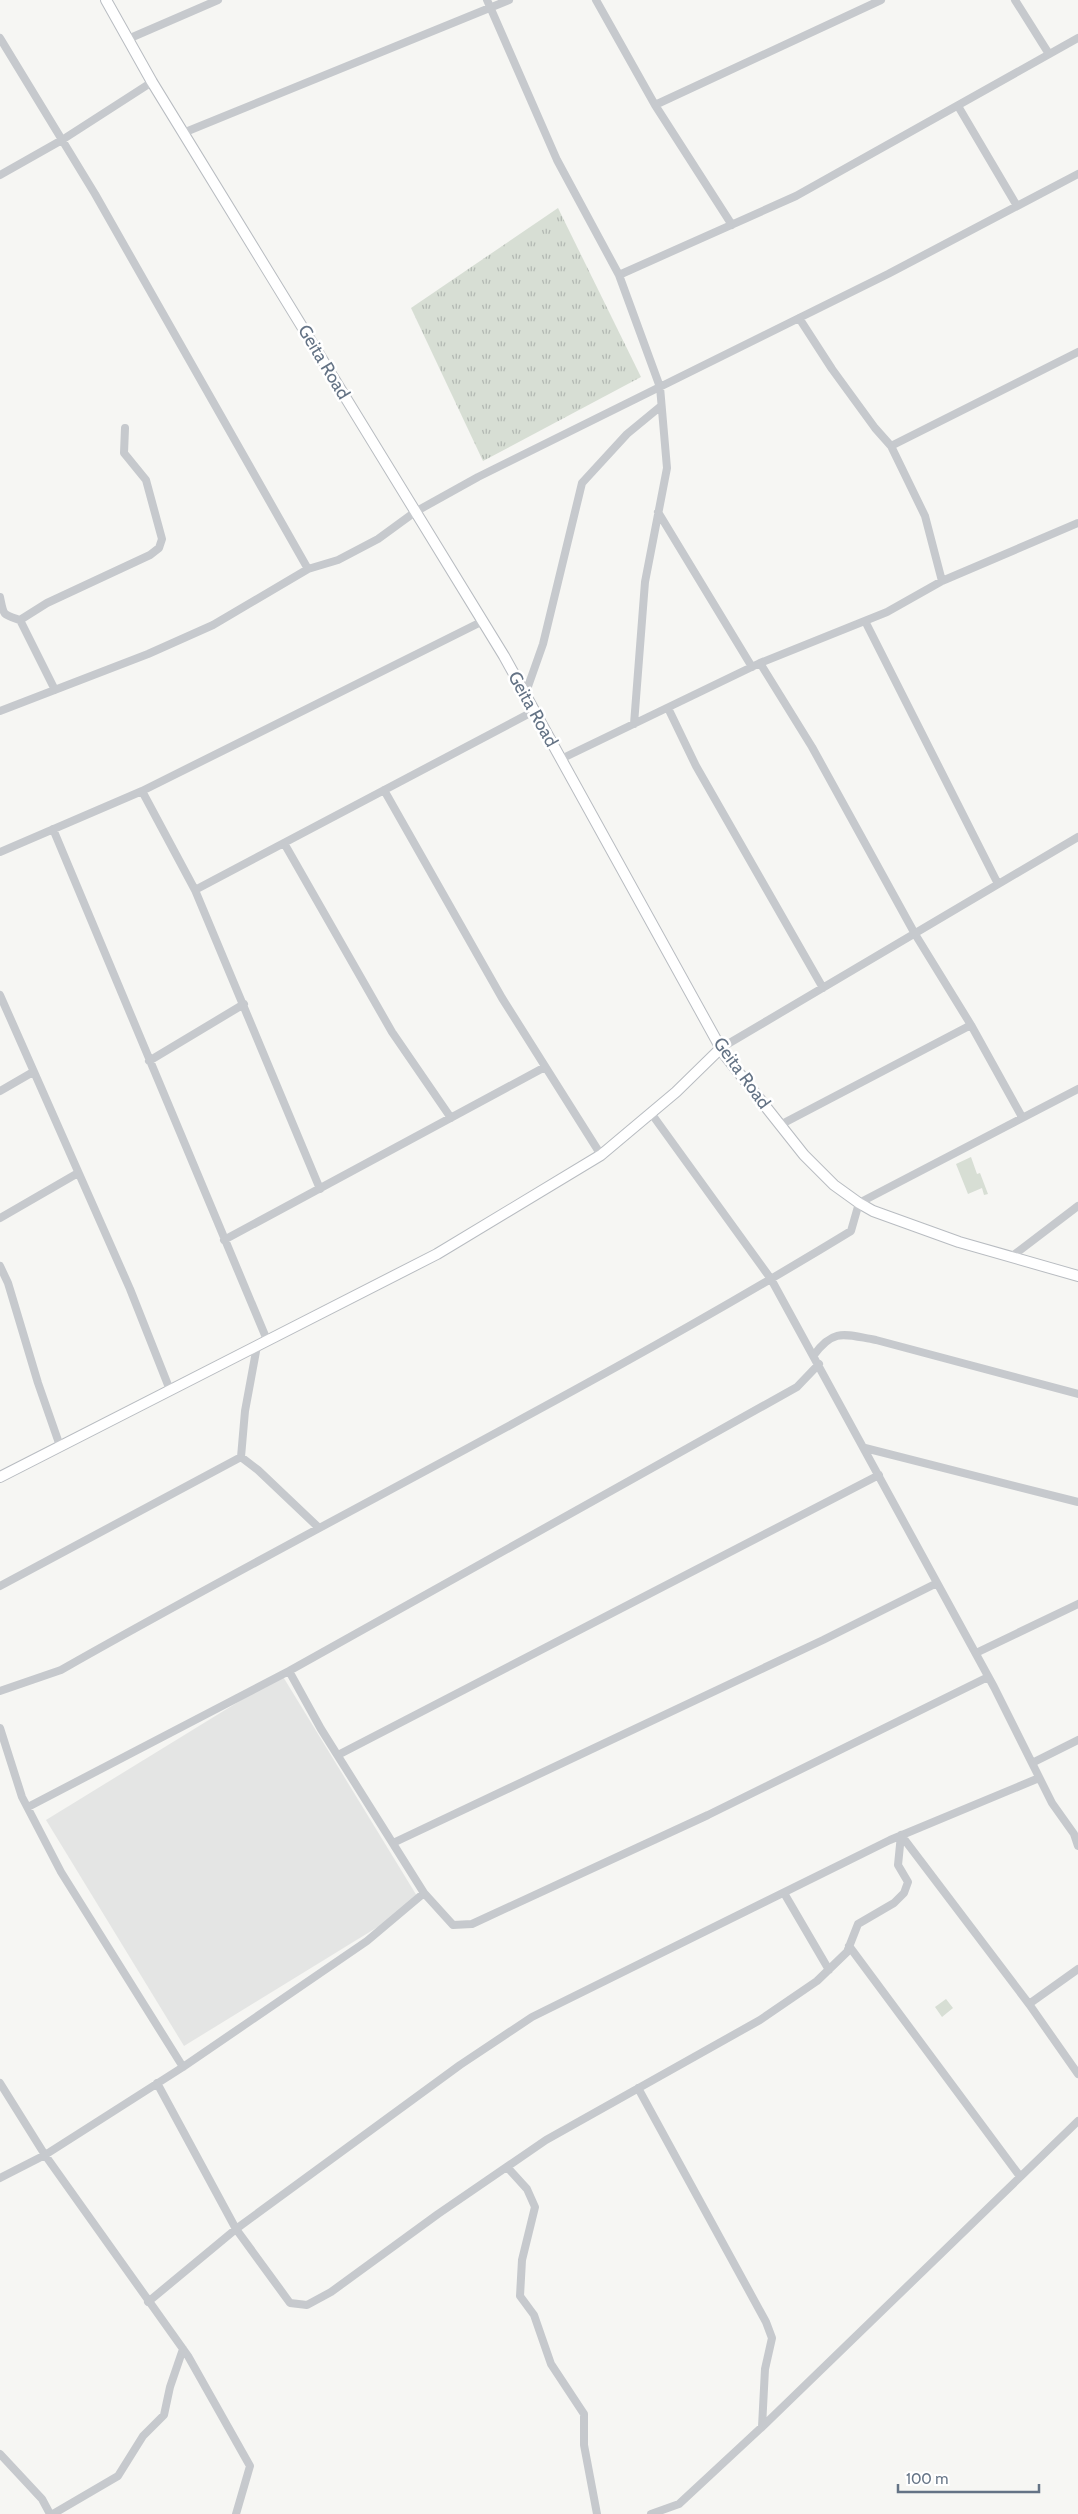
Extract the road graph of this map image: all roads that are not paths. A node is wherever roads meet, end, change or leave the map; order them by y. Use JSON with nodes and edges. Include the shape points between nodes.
{"nodes":[{"id":1,"x":106,"y":0,"type":"edge"},
{"id":2,"x":218,"y":0,"type":"edge"},
{"id":3,"x":509,"y":0,"type":"edge"},
{"id":4,"x":596,"y":0,"type":"edge"},
{"id":5,"x":881,"y":0,"type":"edge"},
{"id":6,"x":1015,"y":0,"type":"edge"},
{"id":7,"x":488,"y":4,"type":"edge"},
{"id":8,"x":0,"y":38,"type":"edge"},
{"id":9,"x":1078,"y":38,"type":"edge"},
{"id":10,"x":128,"y":39,"type":"junction"},
{"id":11,"x":1049,"y":54,"type":"junction"},
{"id":12,"x":152,"y":82,"type":"junction"},
{"id":13,"x":655,"y":104,"type":"junction"},
{"id":14,"x":958,"y":106,"type":"junction"},
{"id":15,"x":183,"y":133,"type":"junction"},
{"id":16,"x":62,"y":140,"type":"junction"},
{"id":17,"x":1078,"y":174,"type":"edge"},
{"id":18,"x":0,"y":175,"type":"edge"},
{"id":19,"x":1017,"y":206,"type":"junction"},
{"id":20,"x":732,"y":225,"type":"junction"},
{"id":21,"x":619,"y":275,"type":"junction"},
{"id":22,"x":799,"y":318,"type":"junction"},
{"id":23,"x":1078,"y":352,"type":"edge"},
{"id":24,"x":660,"y":387,"type":"junction"},
{"id":25,"x":661,"y":406,"type":"junction"},
{"id":26,"x":125,"y":428,"type":"dead end"},
{"id":27,"x":891,"y":446,"type":"junction"},
{"id":28,"x":415,"y":512,"type":"junction"},
{"id":29,"x":658,"y":512,"type":"junction"},
{"id":30,"x":1078,"y":523,"type":"edge"},
{"id":31,"x":308,"y":569,"type":"junction"},
{"id":32,"x":942,"y":581,"type":"junction"},
{"id":33,"x":0,"y":597,"type":"edge"},
{"id":34,"x":20,"y":620,"type":"junction"},
{"id":35,"x":483,"y":621,"type":"junction"},
{"id":36,"x":865,"y":621,"type":"junction"},
{"id":37,"x":756,"y":665,"type":"junction"},
{"id":38,"x":56,"y":690,"type":"junction"},
{"id":39,"x":526,"y":695,"type":"junction"},
{"id":40,"x":668,"y":708,"type":"junction"},
{"id":41,"x":0,"y":711,"type":"edge"},
{"id":42,"x":534,"y":711,"type":"junction"},
{"id":43,"x":634,"y":724,"type":"junction"},
{"id":44,"x":561,"y":759,"type":"junction"},
{"id":45,"x":384,"y":790,"type":"junction"},
{"id":46,"x":142,"y":791,"type":"junction"},
{"id":47,"x":53,"y":829,"type":"junction"},
{"id":48,"x":1078,"y":837,"type":"edge"},
{"id":49,"x":284,"y":843,"type":"junction"},
{"id":50,"x":0,"y":852,"type":"edge"},
{"id":51,"x":998,"y":884,"type":"junction"},
{"id":52,"x":195,"y":890,"type":"junction"},
{"id":53,"x":915,"y":934,"type":"junction"},
{"id":54,"x":823,"y":988,"type":"junction"},
{"id":55,"x":0,"y":995,"type":"edge"},
{"id":56,"x":244,"y":1004,"type":"junction"},
{"id":57,"x":971,"y":1025,"type":"junction"},
{"id":58,"x":721,"y":1048,"type":"junction"},
{"id":59,"x":149,"y":1061,"type":"junction"},
{"id":60,"x":545,"y":1067,"type":"junction"},
{"id":61,"x":34,"y":1072,"type":"junction"},
{"id":62,"x":1078,"y":1089,"type":"edge"},
{"id":63,"x":0,"y":1091,"type":"edge"},
{"id":64,"x":651,"y":1113,"type":"junction"},
{"id":65,"x":1022,"y":1116,"type":"junction"},
{"id":66,"x":451,"y":1118,"type":"junction"},
{"id":67,"x":780,"y":1125,"type":"junction"},
{"id":68,"x":601,"y":1155,"type":"junction"},
{"id":69,"x":78,"y":1174,"type":"junction"},
{"id":70,"x":320,"y":1189,"type":"junction"},
{"id":71,"x":859,"y":1203,"type":"junction"},
{"id":72,"x":1078,"y":1206,"type":"edge"},
{"id":73,"x":0,"y":1218,"type":"edge"},
{"id":74,"x":224,"y":1240,"type":"junction"},
{"id":75,"x":1011,"y":1257,"type":"junction"},
{"id":76,"x":0,"y":1266,"type":"edge"},
{"id":77,"x":1078,"y":1276,"type":"edge"},
{"id":78,"x":771,"y":1279,"type":"junction"},
{"id":79,"x":268,"y":1340,"type":"junction"},
{"id":80,"x":257,"y":1346,"type":"junction"},
{"id":81,"x":814,"y":1355,"type":"junction"},
{"id":82,"x":819,"y":1364,"type":"junction"},
{"id":83,"x":170,"y":1390,"type":"junction"},
{"id":84,"x":1078,"y":1394,"type":"edge"},
{"id":85,"x":60,"y":1446,"type":"junction"},
{"id":86,"x":865,"y":1448,"type":"junction"},
{"id":87,"x":241,"y":1456,"type":"junction"},
{"id":88,"x":879,"y":1475,"type":"junction"},
{"id":89,"x":0,"y":1477,"type":"edge"},
{"id":90,"x":1078,"y":1502,"type":"edge"},
{"id":91,"x":319,"y":1528,"type":"junction"},
{"id":92,"x":938,"y":1583,"type":"junction"},
{"id":93,"x":0,"y":1586,"type":"edge"},
{"id":94,"x":1078,"y":1604,"type":"edge"},
{"id":95,"x":976,"y":1654,"type":"junction"},
{"id":96,"x":289,"y":1671,"type":"junction"},
{"id":97,"x":988,"y":1676,"type":"junction"},
{"id":98,"x":0,"y":1691,"type":"edge"},
{"id":99,"x":0,"y":1728,"type":"edge"},
{"id":100,"x":1078,"y":1740,"type":"edge"},
{"id":101,"x":338,"y":1755,"type":"junction"},
{"id":102,"x":1032,"y":1764,"type":"junction"},
{"id":103,"x":1039,"y":1778,"type":"junction"},
{"id":104,"x":28,"y":1806,"type":"junction"},
{"id":105,"x":901,"y":1835,"type":"junction"},
{"id":106,"x":1076,"y":1835,"type":"edge"},
{"id":107,"x":393,"y":1843,"type":"junction"},
{"id":108,"x":1078,"y":1846,"type":"edge"},
{"id":109,"x":784,"y":1892,"type":"junction"},
{"id":110,"x":424,"y":1893,"type":"junction"},
{"id":111,"x":849,"y":1946,"type":"junction"},
{"id":112,"x":1078,"y":1969,"type":"edge"},
{"id":113,"x":828,"y":1970,"type":"junction"},
{"id":114,"x":1029,"y":2004,"type":"junction"},
{"id":115,"x":183,"y":2067,"type":"junction"},
{"id":116,"x":1078,"y":2074,"type":"edge"},
{"id":117,"x":0,"y":2083,"type":"edge"},
{"id":118,"x":157,"y":2084,"type":"junction"},
{"id":119,"x":638,"y":2088,"type":"junction"},
{"id":120,"x":1078,"y":2121,"type":"edge"},
{"id":121,"x":45,"y":2155,"type":"junction"},
{"id":122,"x":507,"y":2167,"type":"junction"},
{"id":123,"x":1019,"y":2175,"type":"junction"},
{"id":124,"x":0,"y":2178,"type":"edge"},
{"id":125,"x":236,"y":2228,"type":"junction"},
{"id":126,"x":148,"y":2302,"type":"junction"},
{"id":127,"x":183,"y":2349,"type":"junction"},
{"id":128,"x":762,"y":2427,"type":"junction"},
{"id":129,"x":0,"y":2454,"type":"edge"},
{"id":130,"x":52,"y":2514,"type":"edge"},
{"id":131,"x":236,"y":2514,"type":"edge"},
{"id":132,"x":598,"y":2514,"type":"edge"},
{"id":133,"x":651,"y":2514,"type":"edge"}],
"edges":[{"from":1,"to":10,"type":"main road","name":"Geita Road"},
{"from":2,"to":10,"type":"street"},
{"from":3,"to":7,"type":"street"},
{"from":4,"to":13,"type":"street"},
{"from":5,"to":13,"type":"street"},
{"from":6,"to":11,"type":"street"},
{"from":7,"to":15,"type":"street"},
{"from":7,"to":21,"type":"street","via":[[557,160]]},
{"from":8,"to":16,"type":"street"},
{"from":9,"to":11,"type":"street"},
{"from":10,"to":12,"type":"main road","name":"Geita Road"},
{"from":11,"to":14,"type":"street"},
{"from":12,"to":15,"type":"main road","name":"Geita Road"},
{"from":12,"to":16,"type":"street"},
{"from":13,"to":20,"type":"street"},
{"from":14,"to":19,"type":"street"},
{"from":14,"to":20,"type":"street","via":[[796,196]]},
{"from":15,"to":28,"type":"main road","name":"Geita Road"},
{"from":16,"to":18,"type":"street"},
{"from":16,"to":31,"type":"street"},
{"from":17,"to":19,"type":"street"},
{"from":19,"to":22,"type":"street"},
{"from":20,"to":21,"type":"street"},
{"from":21,"to":24,"type":"street"},
{"from":22,"to":24,"type":"street"},
{"from":22,"to":27,"type":"street","via":[[853,399]]},
{"from":23,"to":27,"type":"street"},
{"from":24,"to":25,"type":"street"},
{"from":24,"to":28,"type":"street","via":[[478,477]]},
{"from":25,"to":29,"type":"street","via":[[666,468]]},
{"from":25,"to":39,"type":"street","via":[[627,434],[582,483],[543,644]]},
{"from":26,"to":34,"type":"street","via":[[124,452],[146,480],[162,539],[159,548]]},
{"from":27,"to":32,"type":"street","via":[[925,516]]},
{"from":28,"to":31,"type":"street","via":[[370,543],[338,560]]},
{"from":28,"to":35,"type":"main road","name":"Geita Road"},
{"from":29,"to":37,"type":"street"},
{"from":29,"to":43,"type":"street","via":[[645,582]]},
{"from":30,"to":32,"type":"street"},
{"from":31,"to":38,"type":"street","via":[[212,625]]},
{"from":32,"to":36,"type":"street"},
{"from":33,"to":34,"type":"street","via":[[3,613]]},
{"from":34,"to":38,"type":"street"},
{"from":35,"to":39,"type":"main road","name":"Geita Road"},
{"from":35,"to":46,"type":"street"},
{"from":36,"to":37,"type":"street"},
{"from":36,"to":51,"type":"street"},
{"from":37,"to":40,"type":"street"},
{"from":37,"to":53,"type":"street","via":[[812,747]]},
{"from":38,"to":41,"type":"street"},
{"from":39,"to":42,"type":"main road","name":"Geita Road"},
{"from":40,"to":43,"type":"street"},
{"from":40,"to":54,"type":"street","via":[[696,766]]},
{"from":42,"to":44,"type":"main road","name":"Geita Road"},
{"from":42,"to":45,"type":"street"},
{"from":43,"to":44,"type":"street"},
{"from":44,"to":58,"type":"main road","name":"Geita Road"},
{"from":45,"to":49,"type":"street"},
{"from":45,"to":60,"type":"street","via":[[502,998]]},
{"from":46,"to":47,"type":"street"},
{"from":46,"to":52,"type":"street"},
{"from":47,"to":50,"type":"street"},
{"from":47,"to":59,"type":"street"},
{"from":48,"to":51,"type":"street"},
{"from":49,"to":52,"type":"street"},
{"from":49,"to":66,"type":"street","via":[[392,1032]]},
{"from":51,"to":53,"type":"street"},
{"from":52,"to":56,"type":"street"},
{"from":53,"to":54,"type":"street"},
{"from":53,"to":57,"type":"street"},
{"from":54,"to":58,"type":"street"},
{"from":55,"to":61,"type":"street"},
{"from":56,"to":59,"type":"street"},
{"from":56,"to":70,"type":"street"},
{"from":57,"to":65,"type":"street"},
{"from":57,"to":67,"type":"street"},
{"from":58,"to":64,"type":"main road"},
{"from":58,"to":67,"type":"main road","name":"Geita Road"},
{"from":59,"to":74,"type":"street"},
{"from":60,"to":66,"type":"street"},
{"from":60,"to":68,"type":"street"},
{"from":61,"to":63,"type":"street"},
{"from":61,"to":69,"type":"street"},
{"from":62,"to":65,"type":"street"},
{"from":64,"to":68,"type":"main road"},
{"from":64,"to":78,"type":"street"},
{"from":65,"to":71,"type":"street"},
{"from":66,"to":70,"type":"street"},
{"from":67,"to":71,"type":"main road","name":"Geita Road","via":[[834,1185]]},
{"from":68,"to":79,"type":"main road","via":[[437,1254]]},
{"from":69,"to":73,"type":"street"},
{"from":69,"to":83,"type":"street","via":[[130,1289]]},
{"from":70,"to":74,"type":"street"},
{"from":71,"to":75,"type":"main road","name":"Geita Road","via":[[959,1242]]},
{"from":71,"to":78,"type":"street","via":[[851,1231]]},
{"from":72,"to":75,"type":"street"},
{"from":74,"to":79,"type":"street"},
{"from":75,"to":77,"type":"main road","name":"Geita Road"},
{"from":76,"to":85,"type":"street"},
{"from":78,"to":81,"type":"street"},
{"from":78,"to":91,"type":"street"},
{"from":79,"to":80,"type":"main road"},
{"from":80,"to":83,"type":"main road"},
{"from":80,"to":87,"type":"street","via":[[245,1411]]},
{"from":81,"to":82,"type":"street"},
{"from":81,"to":84,"type":"street","via":[[825,1340],[843,1334]]},
{"from":82,"to":86,"type":"street"},
{"from":82,"to":96,"type":"street","via":[[797,1387]]},
{"from":83,"to":85,"type":"main road"},
{"from":85,"to":89,"type":"main road"},
{"from":86,"to":88,"type":"street"},
{"from":86,"to":90,"type":"street"},
{"from":87,"to":91,"type":"street"},
{"from":87,"to":93,"type":"street"},
{"from":88,"to":92,"type":"street"},
{"from":88,"to":101,"type":"street"},
{"from":91,"to":98,"type":"street","via":[[61,1670]]},
{"from":92,"to":95,"type":"street"},
{"from":92,"to":107,"type":"street"},
{"from":94,"to":95,"type":"street"},
{"from":95,"to":97,"type":"street"},
{"from":96,"to":101,"type":"street"},
{"from":96,"to":104,"type":"street"},
{"from":97,"to":102,"type":"street"},
{"from":97,"to":110,"type":"street","via":[[708,1815],[472,1924],[453,1925]]},
{"from":99,"to":104,"type":"street"},
{"from":100,"to":102,"type":"street"},
{"from":101,"to":107,"type":"street"},
{"from":102,"to":103,"type":"street"},
{"from":103,"to":105,"type":"street"},
{"from":103,"to":106,"type":"street","via":[[1052,1803]]},
{"from":104,"to":115,"type":"street","via":[[60,1872]]},
{"from":105,"to":109,"type":"street"},
{"from":105,"to":111,"type":"street","via":[[898,1865],[908,1882],[904,1892],[894,1903],[858,1924]]},
{"from":105,"to":114,"type":"street"},
{"from":106,"to":108,"type":"street"},
{"from":107,"to":110,"type":"street"},
{"from":109,"to":113,"type":"street"},
{"from":109,"to":125,"type":"street","via":[[532,2017],[460,2065]]},
{"from":110,"to":115,"type":"street","via":[[367,1941]]},
{"from":111,"to":113,"type":"street"},
{"from":111,"to":123,"type":"street"},
{"from":112,"to":114,"type":"street"},
{"from":113,"to":119,"type":"street","via":[[760,2020]]},
{"from":114,"to":116,"type":"street"},
{"from":115,"to":118,"type":"street"},
{"from":117,"to":121,"type":"street"},
{"from":118,"to":121,"type":"street"},
{"from":118,"to":125,"type":"street"},
{"from":119,"to":122,"type":"street","via":[[546,2140]]},
{"from":119,"to":128,"type":"street","via":[[772,2338],[765,2369]]},
{"from":120,"to":123,"type":"street"},
{"from":121,"to":124,"type":"street"},
{"from":121,"to":126,"type":"street"},
{"from":122,"to":125,"type":"street","via":[[308,2305],[290,2303]]},
{"from":122,"to":132,"type":"street","via":[[527,2190],[535,2208],[522,2260],[520,2296],[534,2314],[550,2364],[584,2414],[584,2445]]},
{"from":123,"to":128,"type":"street"},
{"from":125,"to":126,"type":"street"},
{"from":126,"to":127,"type":"street"},
{"from":127,"to":130,"type":"street","via":[[164,2415],[143,2436],[118,2476]]},
{"from":127,"to":131,"type":"street","via":[[250,2466]]},
{"from":128,"to":133,"type":"street","via":[[679,2504]]},
{"from":129,"to":130,"type":"street"}]}
